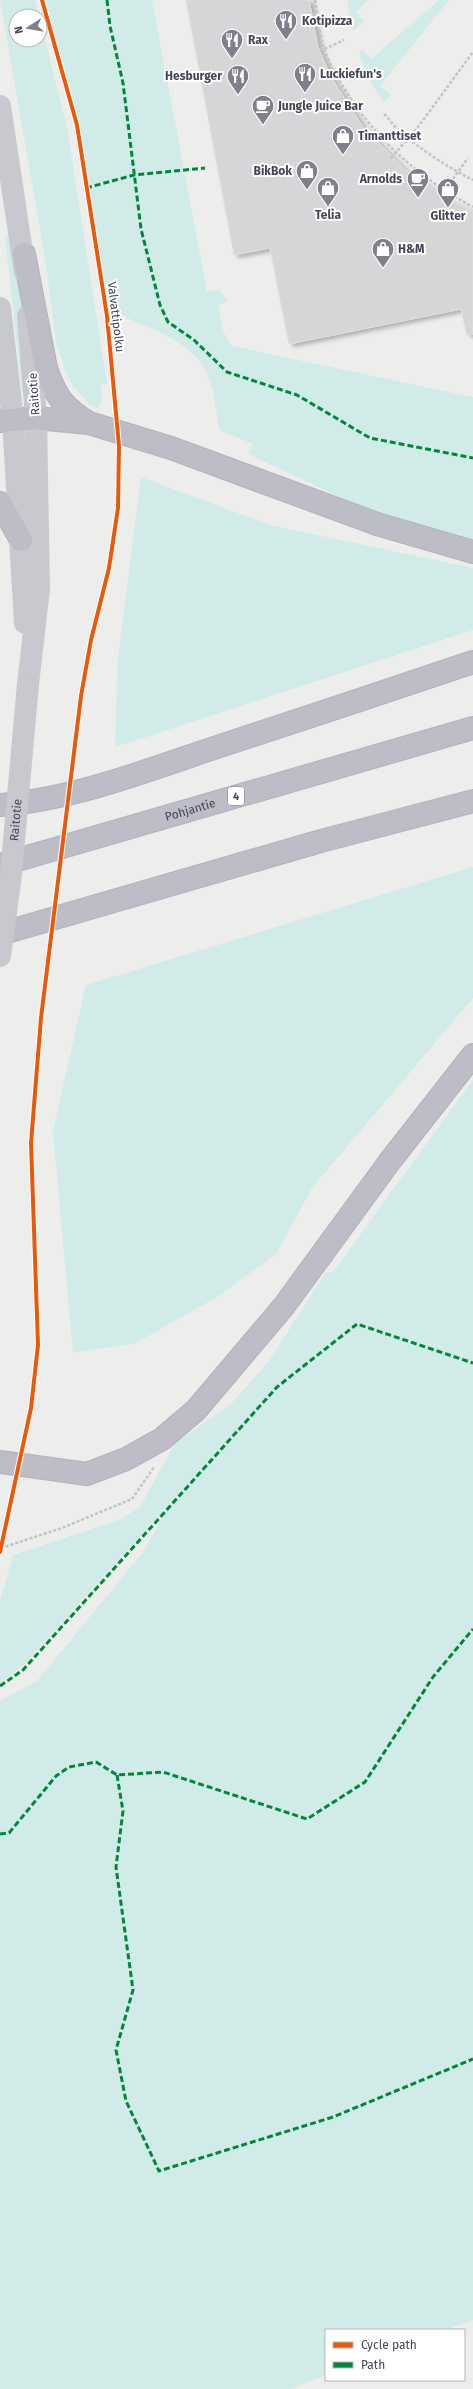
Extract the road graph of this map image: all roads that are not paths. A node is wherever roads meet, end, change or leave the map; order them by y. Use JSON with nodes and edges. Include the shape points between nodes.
{"nodes":[{"id":1,"x":0,"y":106,"type":"edge"},
{"id":2,"x":24,"y":254,"type":"junction"},
{"id":3,"x":0,"y":308,"type":"edge"},
{"id":4,"x":36,"y":418,"type":"junction"},
{"id":5,"x":7,"y":420,"type":"edge"},
{"id":6,"x":89,"y":423,"type":"junction"},
{"id":7,"x":0,"y":503,"type":"edge"},
{"id":8,"x":21,"y":540,"type":"junction"},
{"id":9,"x":473,"y":552,"type":"edge"},
{"id":10,"x":473,"y":662,"type":"edge"},
{"id":11,"x":28,"y":684,"type":"junction"},
{"id":12,"x":473,"y":728,"type":"edge"},
{"id":13,"x":473,"y":801,"type":"edge"},
{"id":14,"x":0,"y":805,"type":"edge"},
{"id":15,"x":0,"y":865,"type":"edge"},
{"id":16,"x":0,"y":934,"type":"edge"},
{"id":17,"x":0,"y":956,"type":"edge"},
{"id":18,"x":473,"y":1055,"type":"edge"},
{"id":19,"x":3,"y":1464,"type":"edge"}],
"edges":[{"from":1,"to":2,"type":"main road","name":"Raitotie"},
{"from":2,"to":4,"type":"main road","name":"Raitotie"},
{"from":2,"to":6,"type":"highway","via":[[46,368],[52,386],[71,413]]},
{"from":3,"to":5,"type":"main road","name":"Raitotie"},
{"from":4,"to":5,"type":"highway"},
{"from":4,"to":6,"type":"highway"},
{"from":4,"to":11,"type":"main road","name":"Raitotie","via":[[39,588]]},
{"from":5,"to":8,"type":"main road","name":"Raitotie"},
{"from":6,"to":9,"type":"highway","via":[[171,448],[376,524]]},
{"from":7,"to":8,"type":"highway"},
{"from":8,"to":11,"type":"main road","name":"Raitotie"},
{"from":10,"to":14,"type":"highway","via":[[155,768],[34,801]]},
{"from":11,"to":17,"type":"main road","name":"Raitotie","bridge":true,"via":[[11,874]]},
{"from":12,"to":15,"type":"highway","name":"Pohjantie","number":"4"},
{"from":13,"to":16,"type":"highway","via":[[321,841]]},
{"from":18,"to":19,"type":"highway","via":[[390,1161],[284,1306],[196,1410],[162,1439],[126,1459],[87,1474]]}]}
